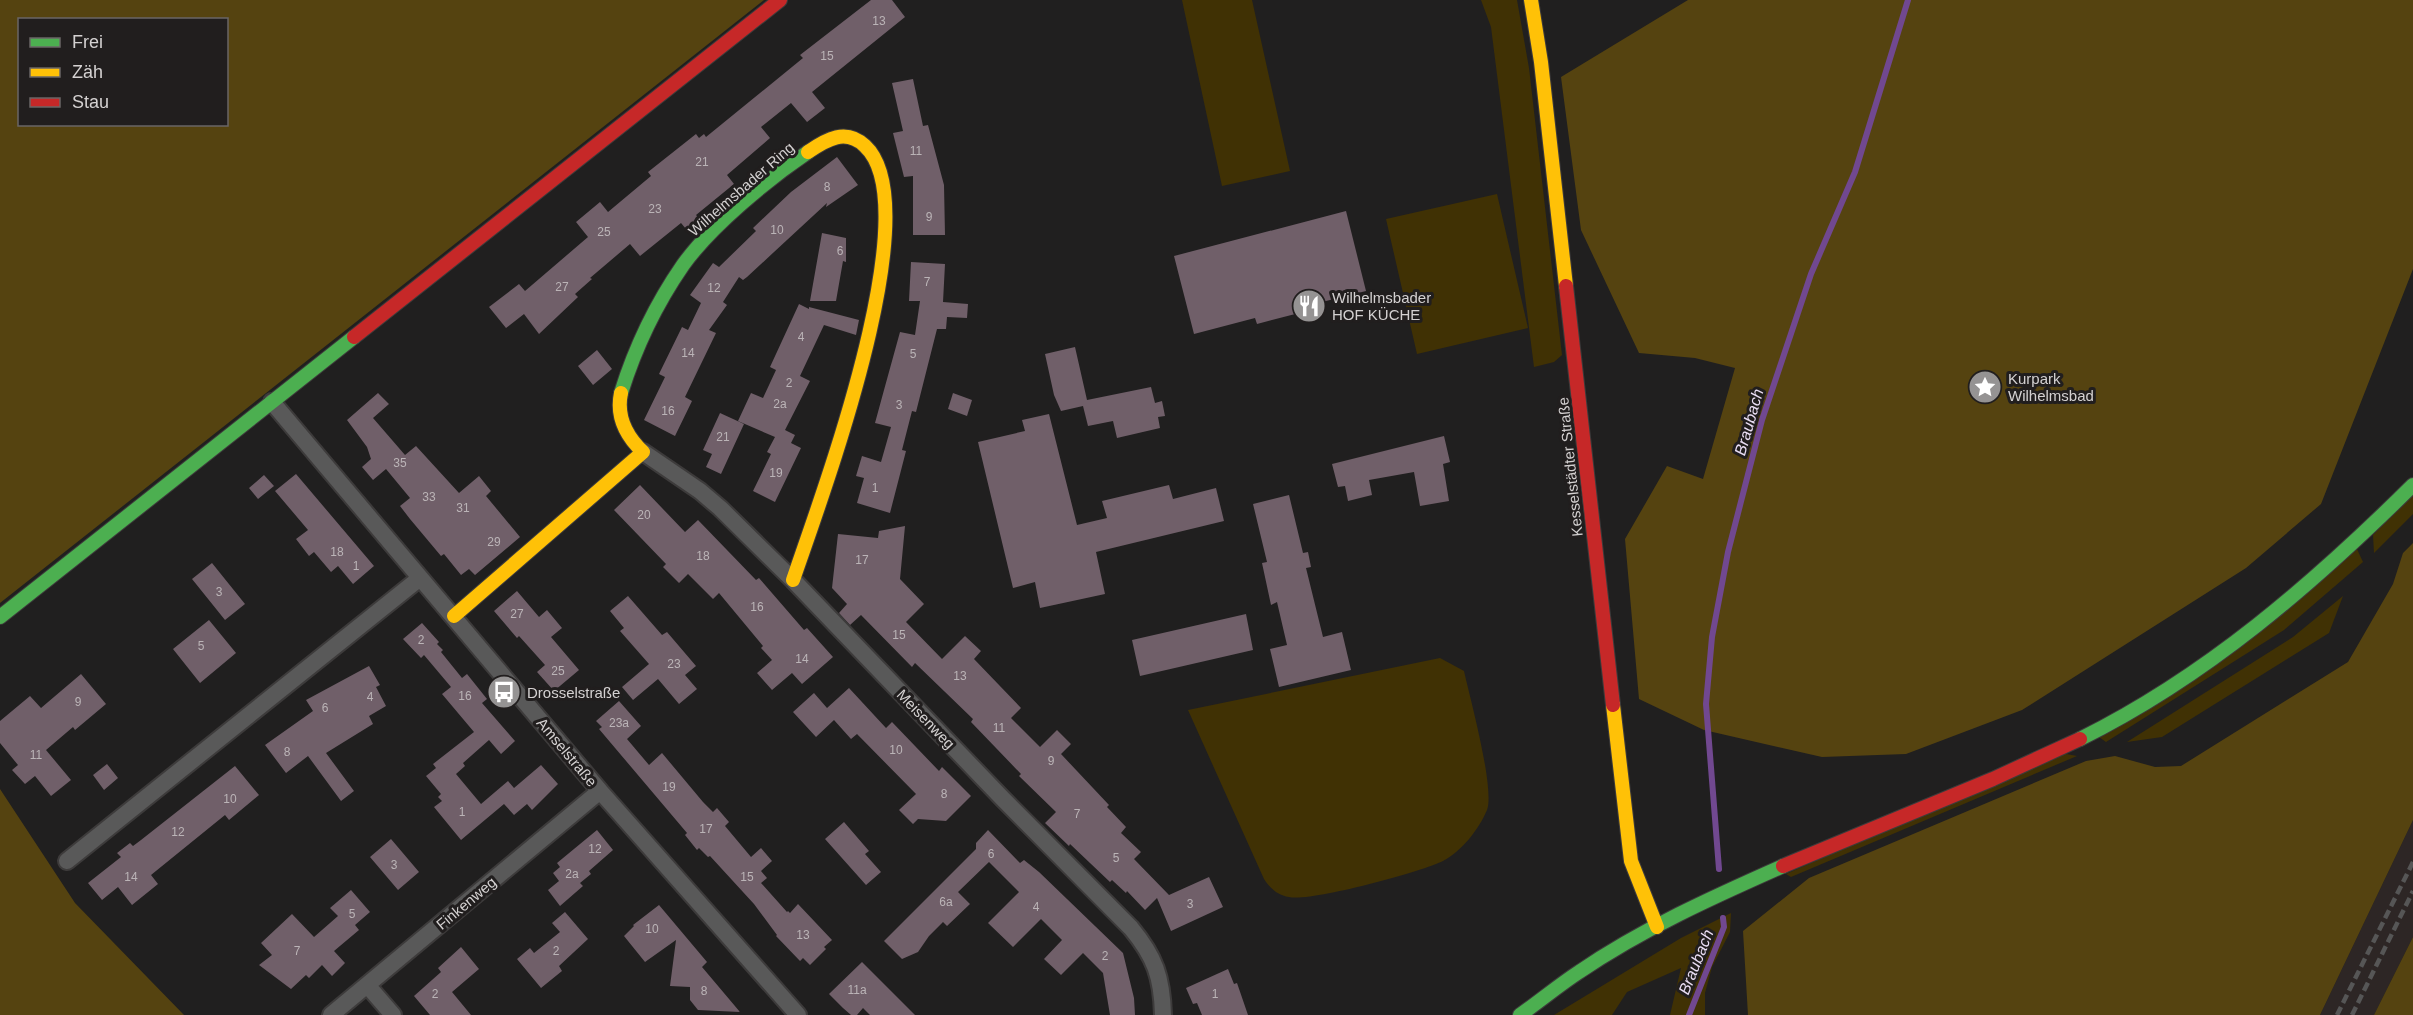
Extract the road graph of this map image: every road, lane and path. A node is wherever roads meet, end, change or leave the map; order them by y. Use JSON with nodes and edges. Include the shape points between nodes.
{"nodes":[{"id":1,"x":780,"y":0,"type":"edge"},
{"id":2,"x":1531,"y":0,"type":"edge"},
{"id":3,"x":272,"y":402,"type":"junction"},
{"id":4,"x":644,"y":452,"type":"junction"},
{"id":5,"x":2413,"y":485,"type":"edge"},
{"id":6,"x":420,"y":578,"type":"junction"},
{"id":7,"x":793,"y":580,"type":"junction"},
{"id":8,"x":454,"y":616,"type":"junction"},
{"id":9,"x":0,"y":617,"type":"edge"},
{"id":10,"x":600,"y":790,"type":"junction"},
{"id":11,"x":67,"y":861,"type":"dead end"},
{"id":12,"x":1657,"y":927,"type":"junction"},
{"id":13,"x":368,"y":986,"type":"junction"},
{"id":14,"x":331,"y":1015,"type":"edge"},
{"id":15,"x":393,"y":1015,"type":"edge"},
{"id":16,"x":798,"y":1015,"type":"edge"},
{"id":17,"x":1163,"y":1015,"type":"edge"},
{"id":18,"x":1520,"y":1015,"type":"edge"}],
"edges":[{"from":1,"to":3,"type":"street"},
{"from":2,"to":12,"type":"street","name":"Kesselstädter Straße","via":[[1625,821],[1631,861]]},
{"from":3,"to":6,"type":"street","name":"Amselstraße"},
{"from":3,"to":9,"type":"street"},
{"from":4,"to":7,"type":"street","name":"Meisenweg","via":[[720,508]]},
{"from":4,"to":7,"type":"street","name":"Wilhelmsbader Ring","via":[[630,441],[624,428],[620,396],[650,324],[684,264],[759,190],[815,146],[834,137],[849,136],[860,141],[880,167],[883,192],[885,219],[878,297],[858,380]]},
{"from":4,"to":8,"type":"street"},
{"from":5,"to":12,"type":"street","via":[[2302,590],[2213,659],[2146,702],[2062,749],[1749,882]]},
{"from":6,"to":8,"type":"street","name":"Amselstraße"},
{"from":6,"to":11,"type":"street"},
{"from":7,"to":17,"type":"street","name":"Meisenweg","via":[[1131,928],[1156,966]]},
{"from":8,"to":10,"type":"street","name":"Amselstraße"},
{"from":10,"to":13,"type":"street","name":"Finkenweg"},
{"from":10,"to":16,"type":"street","name":"Amselstraße"},
{"from":12,"to":18,"type":"street","via":[[1561,983]]},
{"from":13,"to":14,"type":"street","name":"Finkenweg"},
{"from":13,"to":15,"type":"street"}]}
